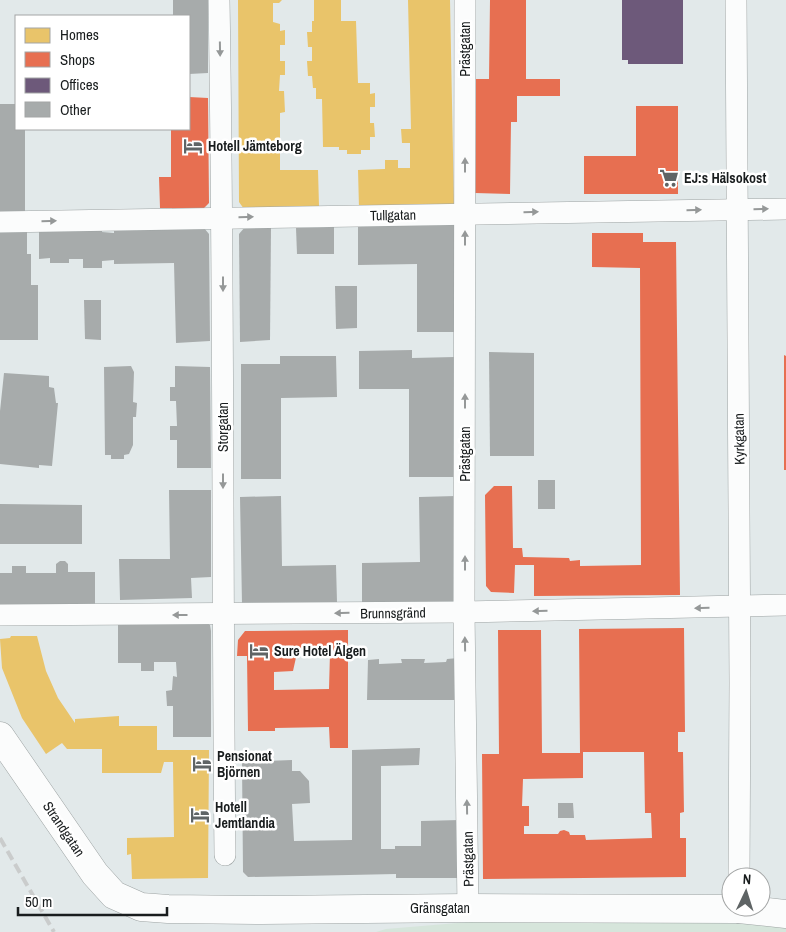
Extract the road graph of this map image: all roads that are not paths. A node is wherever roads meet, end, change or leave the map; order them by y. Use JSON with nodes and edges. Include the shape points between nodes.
{"nodes":[{"id":1,"x":219,"y":0,"type":"edge"},
{"id":2,"x":465,"y":0,"type":"edge"},
{"id":3,"x":736,"y":0,"type":"edge"},
{"id":4,"x":786,"y":209,"type":"edge"},
{"id":5,"x":737,"y":210,"type":"junction"},
{"id":6,"x":465,"y":214,"type":"junction"},
{"id":7,"x":223,"y":218,"type":"junction"},
{"id":8,"x":0,"y":222,"type":"edge"},
{"id":9,"x":786,"y":606,"type":"edge"},
{"id":10,"x":740,"y":607,"type":"junction"},
{"id":11,"x":464,"y":612,"type":"junction"},
{"id":12,"x":0,"y":615,"type":"edge"},
{"id":13,"x":223,"y":615,"type":"junction"},
{"id":14,"x":0,"y":736,"type":"edge"},
{"id":15,"x":225,"y":855,"type":"dead end"},
{"id":16,"x":739,"y":867,"type":"edge"},
{"id":17,"x":786,"y":903,"type":"edge"},
{"id":18,"x":771,"y":905,"type":"edge"},
{"id":19,"x":141,"y":907,"type":"joint"},
{"id":20,"x":721,"y":907,"type":"edge"},
{"id":21,"x":468,"y":908,"type":"junction"},
{"id":22,"x":771,"y":911,"type":"edge"},
{"id":23,"x":786,"y":914,"type":"edge"},
{"id":24,"x":324,"y":921,"type":"edge"}],
"edges":[{"from":1,"to":7,"type":"street","name":"Storgatan","one_way":true},
{"from":6,"to":2,"type":"street","name":"Prästgatan","one_way":true},
{"from":3,"to":5,"type":"street","name":"Kyrkgatan"},
{"from":5,"to":4,"type":"street","name":"Tullgatan","one_way":true},
{"from":6,"to":5,"type":"street","name":"Tullgatan","one_way":true},
{"from":5,"to":10,"type":"street","name":"Kyrkgatan"},
{"from":7,"to":6,"type":"street","name":"Tullgatan","one_way":true},
{"from":11,"to":6,"type":"street","name":"Prästgatan","one_way":true},
{"from":8,"to":7,"type":"street","name":"Tullgatan","one_way":true},
{"from":7,"to":13,"type":"street","name":"Storgatan","one_way":true},
{"from":9,"to":10,"type":"street","name":"Brunnsgränd"},
{"from":10,"to":11,"type":"street","name":"Brunnsgränd","one_way":true},
{"from":10,"to":16,"type":"street","name":"Kyrkgatan"},
{"from":11,"to":13,"type":"street","name":"Brunnsgränd","one_way":true},
{"from":21,"to":11,"type":"street","name":"Prästgatan","one_way":true},
{"from":13,"to":12,"type":"street","name":"Brunnsgränd","one_way":true},
{"from":13,"to":15,"type":"street","name":"Storgatan"},
{"from":14,"to":19,"type":"main road","name":"Strandgatan","via":[[95,874],[114,895]]},
{"from":17,"to":18,"type":"main road","name":"Gränsgatan"},
{"from":19,"to":24,"type":"main road","name":"Gränsgatan","via":[[215,910]]},
{"from":20,"to":21,"type":"main road","name":"Gränsgatan"},
{"from":21,"to":24,"type":"main road","name":"Gränsgatan"},
{"from":22,"to":23,"type":"main road","name":"Gränsgatan"}]}
